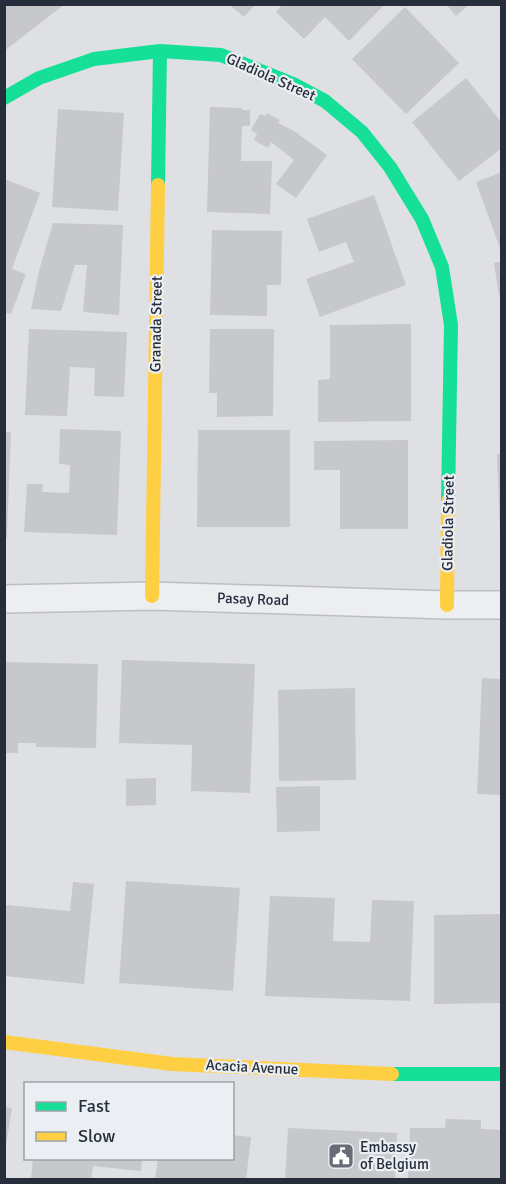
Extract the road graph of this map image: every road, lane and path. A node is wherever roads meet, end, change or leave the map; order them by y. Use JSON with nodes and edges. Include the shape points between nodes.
{"nodes":[{"id":1,"x":160,"y":51,"type":"junction"},
{"id":2,"x":4,"y":98,"type":"edge"},
{"id":3,"x":152,"y":597,"type":"junction"},
{"id":4,"x":4,"y":599,"type":"edge"},
{"id":5,"x":501,"y":604,"type":"edge"},
{"id":6,"x":447,"y":605,"type":"junction"},
{"id":7,"x":4,"y":1042,"type":"edge"},
{"id":8,"x":501,"y":1074,"type":"edge"}],
"edges":[{"from":1,"to":2,"type":"street","name":"Gladiola Street","via":[[94,59],[39,78]]},
{"from":1,"to":3,"type":"street","name":"Granada Street"},
{"from":1,"to":6,"type":"street","name":"Gladiola Street","via":[[221,55],[325,101],[362,132],[390,166],[422,219],[442,267],[451,325]]},
{"from":3,"to":4,"type":"street","name":"Pasay Road"},
{"from":3,"to":6,"type":"street","name":"Pasay Road"},
{"from":5,"to":6,"type":"street","name":"Pasay Road"},
{"from":7,"to":8,"type":"street","name":"Acacia Avenue","via":[[172,1064],[424,1075]]}]}
